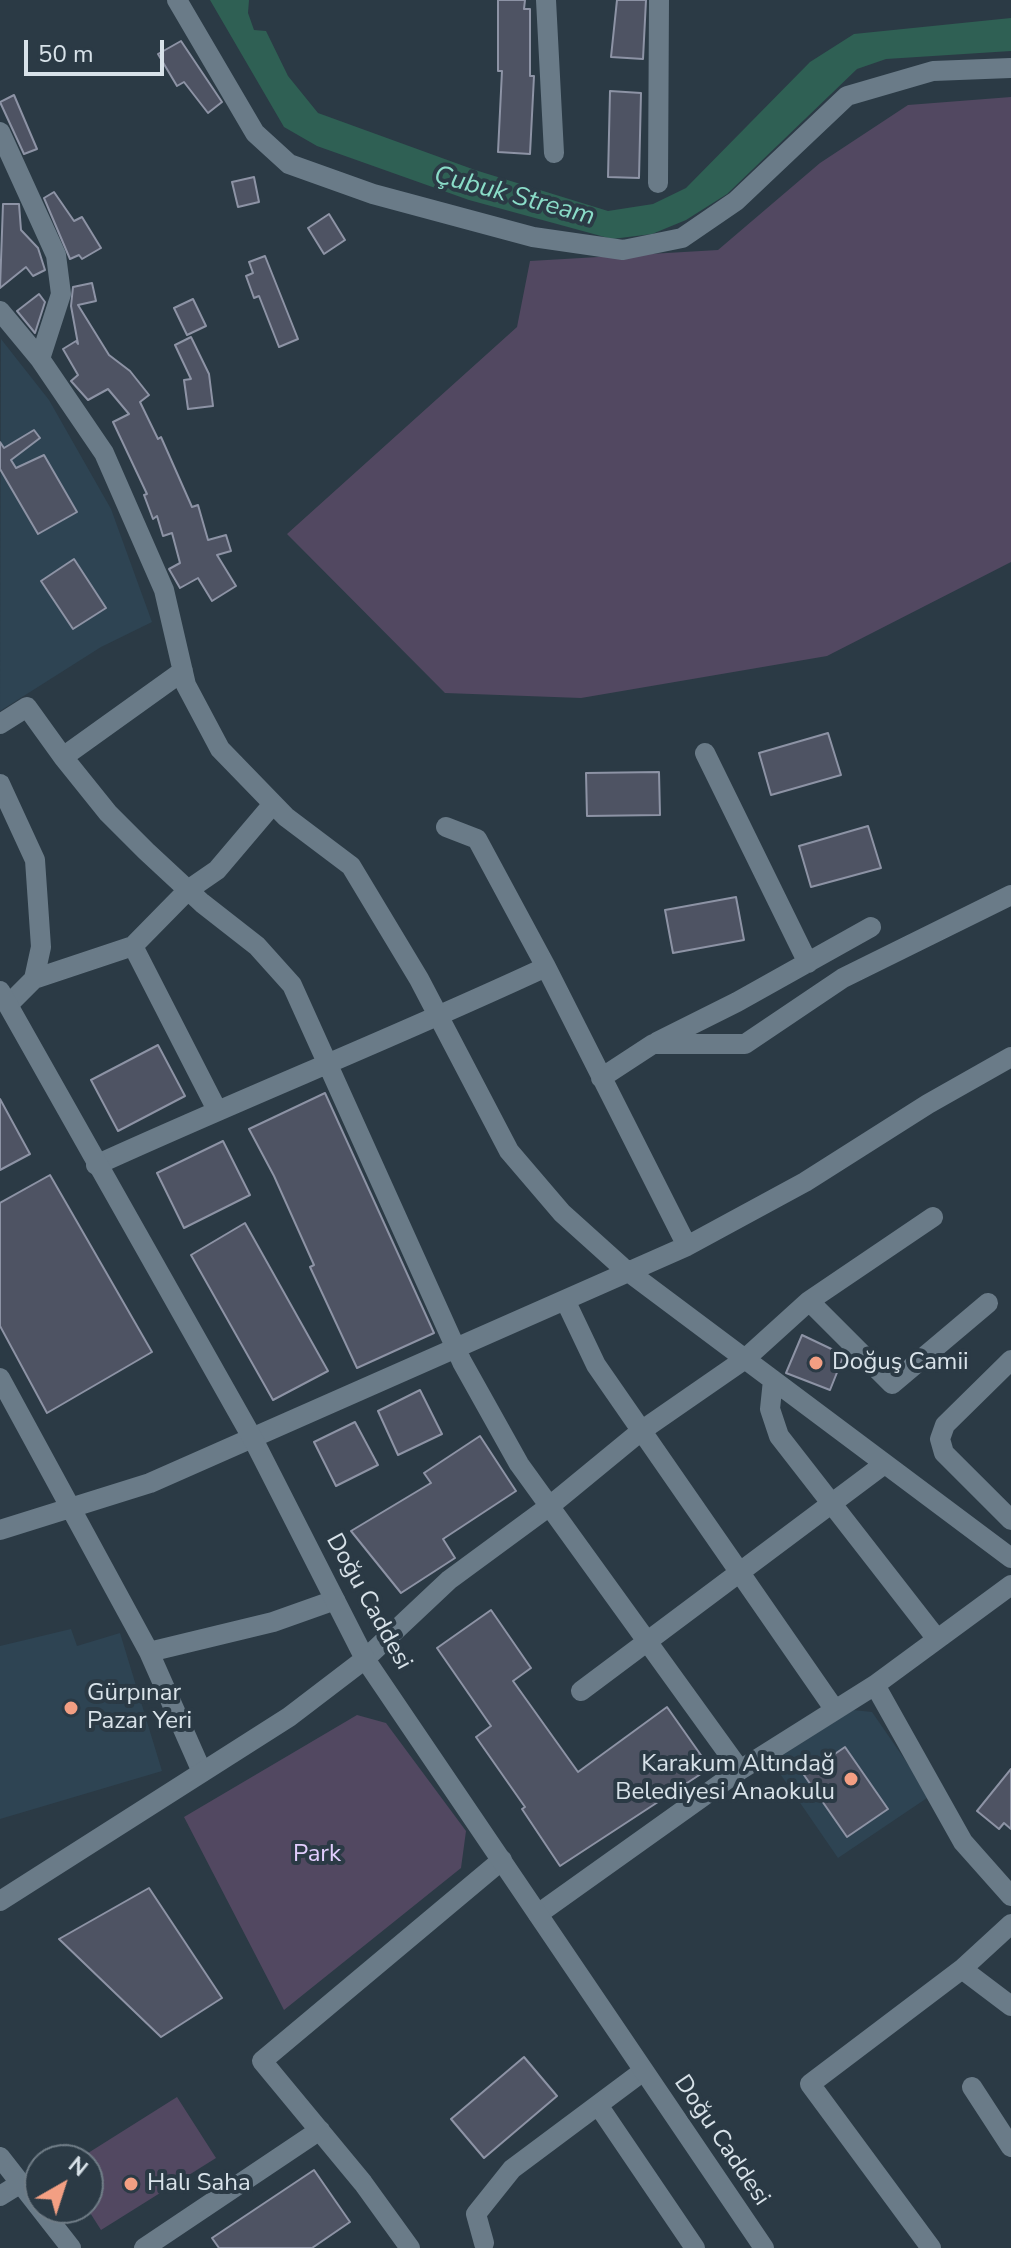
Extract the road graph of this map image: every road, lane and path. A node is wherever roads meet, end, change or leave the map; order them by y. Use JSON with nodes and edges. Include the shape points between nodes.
{"nodes":[{"id":1,"x":177,"y":0,"type":"edge"},
{"id":2,"x":546,"y":0,"type":"edge"},
{"id":3,"x":659,"y":0,"type":"edge"},
{"id":4,"x":1011,"y":68,"type":"edge"},
{"id":5,"x":0,"y":132,"type":"edge"},
{"id":6,"x":554,"y":153,"type":"dead end"},
{"id":7,"x":658,"y":183,"type":"dead end"},
{"id":8,"x":3,"y":319,"type":"edge"},
{"id":9,"x":40,"y":359,"type":"junction"},
{"id":10,"x":183,"y":671,"type":"junction"},
{"id":11,"x":0,"y":724,"type":"edge"},
{"id":12,"x":705,"y":753,"type":"dead end"},
{"id":13,"x":63,"y":757,"type":"junction"},
{"id":14,"x":0,"y":784,"type":"edge"},
{"id":15,"x":273,"y":804,"type":"junction"},
{"id":16,"x":446,"y":827,"type":"dead end"},
{"id":17,"x":188,"y":890,"type":"junction"},
{"id":18,"x":1011,"y":895,"type":"edge"},
{"id":19,"x":871,"y":927,"type":"dead end"},
{"id":20,"x":133,"y":946,"type":"junction"},
{"id":21,"x":808,"y":963,"type":"junction"},
{"id":22,"x":546,"y":967,"type":"junction"},
{"id":23,"x":34,"y":979,"type":"junction"},
{"id":24,"x":5,"y":998,"type":"edge"},
{"id":25,"x":438,"y":1017,"type":"junction"},
{"id":26,"x":653,"y":1044,"type":"junction"},
{"id":27,"x":1011,"y":1057,"type":"edge"},
{"id":28,"x":325,"y":1063,"type":"junction"},
{"id":29,"x":601,"y":1078,"type":"junction"},
{"id":30,"x":217,"y":1110,"type":"junction"},
{"id":31,"x":96,"y":1165,"type":"junction"},
{"id":32,"x":933,"y":1217,"type":"dead end"},
{"id":33,"x":687,"y":1246,"type":"junction"},
{"id":34,"x":630,"y":1273,"type":"junction"},
{"id":35,"x":809,"y":1301,"type":"junction"},
{"id":36,"x":566,"y":1302,"type":"junction"},
{"id":37,"x":988,"y":1303,"type":"dead end"},
{"id":38,"x":456,"y":1350,"type":"junction"},
{"id":39,"x":745,"y":1359,"type":"junction"},
{"id":40,"x":1011,"y":1360,"type":"edge"},
{"id":41,"x":0,"y":1378,"type":"edge"},
{"id":42,"x":773,"y":1380,"type":"junction"},
{"id":43,"x":641,"y":1431,"type":"junction"},
{"id":44,"x":253,"y":1439,"type":"junction"},
{"id":45,"x":883,"y":1465,"type":"junction"},
{"id":46,"x":833,"y":1502,"type":"junction"},
{"id":47,"x":551,"y":1505,"type":"junction"},
{"id":48,"x":70,"y":1510,"type":"junction"},
{"id":49,"x":1011,"y":1520,"type":"edge"},
{"id":50,"x":0,"y":1530,"type":"edge"},
{"id":51,"x":1011,"y":1558,"type":"edge"},
{"id":52,"x":738,"y":1573,"type":"junction"},
{"id":53,"x":1011,"y":1585,"type":"edge"},
{"id":54,"x":335,"y":1600,"type":"junction"},
{"id":55,"x":937,"y":1639,"type":"junction"},
{"id":56,"x":647,"y":1641,"type":"junction"},
{"id":57,"x":149,"y":1652,"type":"junction"},
{"id":58,"x":365,"y":1659,"type":"junction"},
{"id":59,"x":875,"y":1685,"type":"junction"},
{"id":60,"x":581,"y":1691,"type":"dead end"},
{"id":61,"x":835,"y":1710,"type":"junction"},
{"id":62,"x":740,"y":1770,"type":"junction"},
{"id":63,"x":202,"y":1772,"type":"junction"},
{"id":64,"x":502,"y":1860,"type":"junction"},
{"id":65,"x":1011,"y":1896,"type":"edge"},
{"id":66,"x":0,"y":1901,"type":"edge"},
{"id":67,"x":538,"y":1914,"type":"junction"},
{"id":68,"x":1011,"y":1924,"type":"edge"},
{"id":69,"x":962,"y":1969,"type":"junction"},
{"id":70,"x":1011,"y":2006,"type":"edge"},
{"id":71,"x":642,"y":2072,"type":"junction"},
{"id":72,"x":972,"y":2087,"type":"dead end"},
{"id":73,"x":598,"y":2105,"type":"junction"},
{"id":74,"x":320,"y":2130,"type":"junction"},
{"id":75,"x":1011,"y":2147,"type":"edge"},
{"id":76,"x":0,"y":2157,"type":"edge"},
{"id":77,"x":21,"y":2183,"type":"junction"},
{"id":78,"x":0,"y":2196,"type":"edge"},
{"id":79,"x":484,"y":2243,"type":"dead end"},
{"id":80,"x":71,"y":2248,"type":"edge"},
{"id":81,"x":144,"y":2248,"type":"edge"},
{"id":82,"x":410,"y":2248,"type":"edge"},
{"id":83,"x":695,"y":2248,"type":"edge"},
{"id":84,"x":764,"y":2248,"type":"edge"},
{"id":85,"x":931,"y":2248,"type":"edge"}],
"edges":[{"from":1,"to":4,"type":"street","via":[[255,133],[289,164],[373,194],[533,237],[623,250],[682,238],[736,201],[847,96],[933,71]]},
{"from":2,"to":6,"type":"street"},
{"from":3,"to":7,"type":"street"},
{"from":5,"to":9,"type":"street","via":[[56,255],[61,294]]},
{"from":8,"to":9,"type":"street"},
{"from":9,"to":10,"type":"street","via":[[104,453],[164,590]]},
{"from":10,"to":13,"type":"street"},
{"from":10,"to":15,"type":"street","via":[[220,749]]},
{"from":11,"to":13,"type":"street","via":[[27,707]]},
{"from":12,"to":21,"type":"street"},
{"from":13,"to":17,"type":"street","via":[[108,813]]},
{"from":14,"to":23,"type":"street","via":[[35,860],[41,947]]},
{"from":15,"to":17,"type":"street","via":[[217,870]]},
{"from":15,"to":25,"type":"street","via":[[351,866]]},
{"from":16,"to":22,"type":"street","via":[[477,839]]},
{"from":17,"to":20,"type":"street"},
{"from":17,"to":28,"type":"street","via":[[257,946],[292,985]]},
{"from":18,"to":26,"type":"street","via":[[843,978],[745,1044]]},
{"from":19,"to":21,"type":"street"},
{"from":20,"to":23,"type":"street"},
{"from":20,"to":30,"type":"street"},
{"from":21,"to":26,"type":"street"},
{"from":22,"to":25,"type":"street"},
{"from":22,"to":29,"type":"street"},
{"from":23,"to":24,"type":"street"},
{"from":24,"to":31,"type":"street","name":"Doğu Caddesi"},
{"from":25,"to":28,"type":"street"},
{"from":25,"to":34,"type":"street","via":[[509,1151],[562,1213]]},
{"from":26,"to":29,"type":"street"},
{"from":27,"to":33,"type":"street","via":[[805,1182]]},
{"from":28,"to":30,"type":"street"},
{"from":28,"to":38,"type":"street"},
{"from":29,"to":33,"type":"street"},
{"from":30,"to":31,"type":"street"},
{"from":31,"to":44,"type":"street","name":"Doğu Caddesi"},
{"from":32,"to":35,"type":"street"},
{"from":33,"to":34,"type":"street"},
{"from":34,"to":36,"type":"street"},
{"from":34,"to":39,"type":"street"},
{"from":35,"to":37,"type":"street","via":[[892,1384]]},
{"from":35,"to":39,"type":"street"},
{"from":36,"to":38,"type":"street"},
{"from":36,"to":43,"type":"street","via":[[596,1365]]},
{"from":38,"to":44,"type":"street"},
{"from":38,"to":47,"type":"street","via":[[519,1464]]},
{"from":39,"to":42,"type":"street"},
{"from":39,"to":43,"type":"street"},
{"from":40,"to":49,"type":"street","via":[[945,1425],[940,1439],[944,1453]]},
{"from":41,"to":48,"type":"street"},
{"from":42,"to":45,"type":"street"},
{"from":42,"to":46,"type":"street","via":[[770,1409],[779,1436]]},
{"from":43,"to":47,"type":"street"},
{"from":43,"to":52,"type":"street"},
{"from":44,"to":48,"type":"street"},
{"from":44,"to":54,"type":"street","name":"Doğu Caddesi"},
{"from":45,"to":46,"type":"street"},
{"from":45,"to":51,"type":"street"},
{"from":46,"to":52,"type":"street"},
{"from":46,"to":55,"type":"street"},
{"from":47,"to":56,"type":"street"},
{"from":47,"to":58,"type":"street","via":[[449,1580]]},
{"from":48,"to":50,"type":"street"},
{"from":48,"to":57,"type":"street"},
{"from":52,"to":56,"type":"street"},
{"from":52,"to":61,"type":"street"},
{"from":53,"to":55,"type":"street"},
{"from":54,"to":57,"type":"street","via":[[273,1622]]},
{"from":54,"to":58,"type":"street","name":"Doğu Caddesi"},
{"from":55,"to":59,"type":"street"},
{"from":56,"to":60,"type":"street"},
{"from":56,"to":62,"type":"street"},
{"from":57,"to":63,"type":"street"},
{"from":58,"to":63,"type":"street","via":[[289,1717]]},
{"from":58,"to":64,"type":"street","name":"Doğu Caddesi"},
{"from":59,"to":61,"type":"street"},
{"from":59,"to":65,"type":"street","via":[[963,1842]]},
{"from":61,"to":62,"type":"street"},
{"from":62,"to":67,"type":"street"},
{"from":63,"to":66,"type":"street"},
{"from":64,"to":67,"type":"street","name":"Doğu Caddesi"},
{"from":64,"to":74,"type":"street","via":[[262,2061]]},
{"from":67,"to":71,"type":"street","name":"Doğu Caddesi"},
{"from":68,"to":69,"type":"street"},
{"from":69,"to":70,"type":"street"},
{"from":69,"to":85,"type":"street","via":[[810,2084]]},
{"from":71,"to":73,"type":"street"},
{"from":71,"to":84,"type":"street","name":"Doğu Caddesi"},
{"from":72,"to":75,"type":"street"},
{"from":73,"to":79,"type":"street","via":[[512,2169],[476,2214]]},
{"from":73,"to":83,"type":"street"},
{"from":74,"to":81,"type":"street"},
{"from":74,"to":82,"type":"street"},
{"from":76,"to":77,"type":"street"},
{"from":77,"to":78,"type":"street"},
{"from":77,"to":80,"type":"street"}]}
